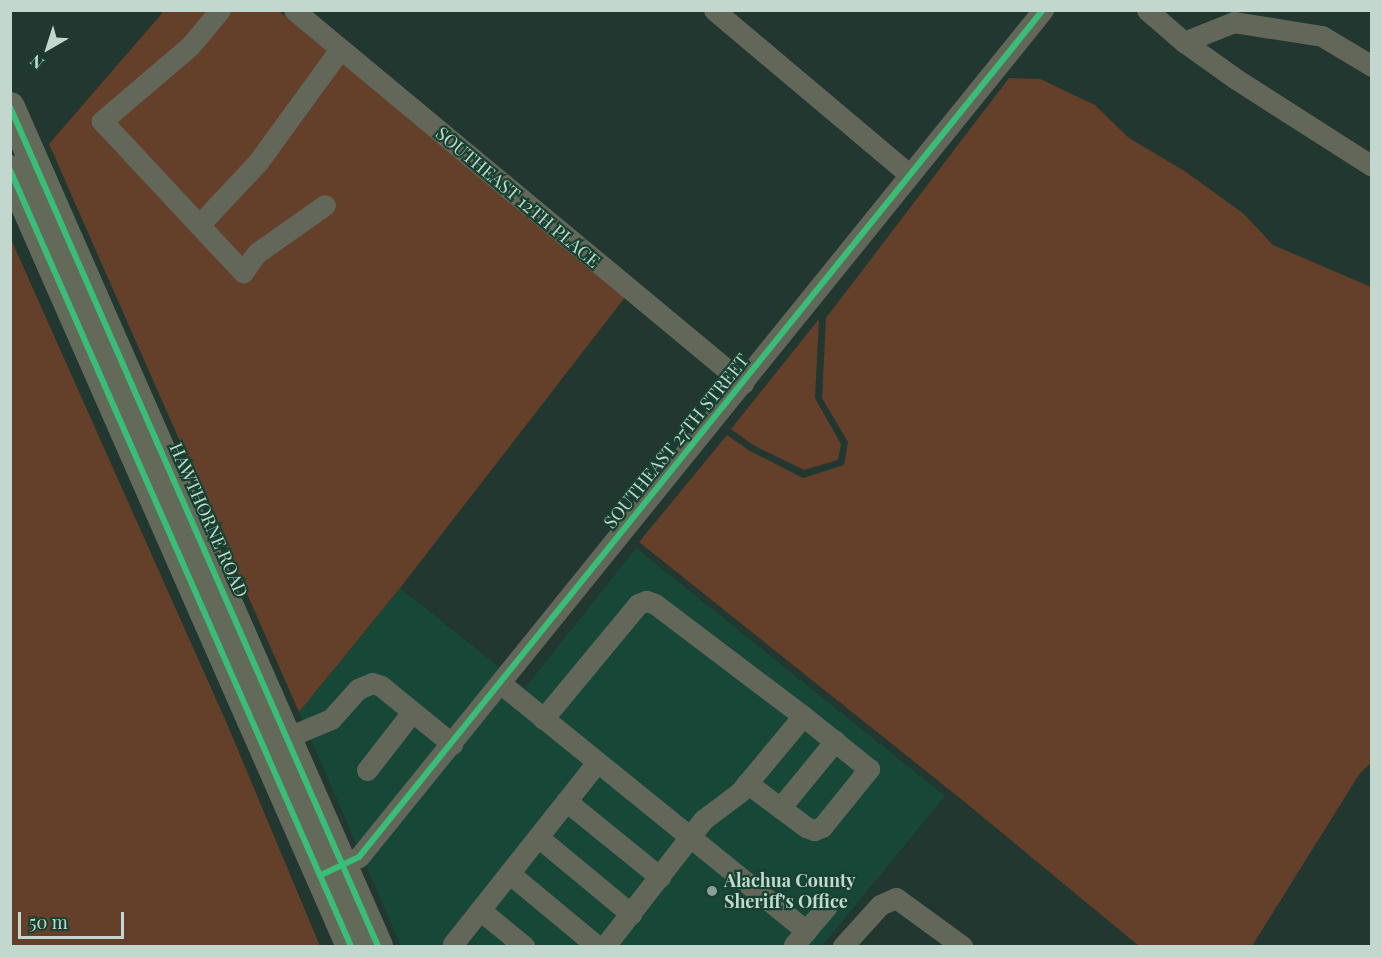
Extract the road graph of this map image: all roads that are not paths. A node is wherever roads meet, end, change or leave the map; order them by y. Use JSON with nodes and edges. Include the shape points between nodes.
{"nodes":[{"id":1,"x":220,"y":10,"type":"edge"},
{"id":2,"x":294,"y":10,"type":"edge"},
{"id":3,"x":714,"y":10,"type":"edge"},
{"id":4,"x":1043,"y":10,"type":"edge"},
{"id":5,"x":1147,"y":10,"type":"edge"},
{"id":6,"x":1184,"y":42,"type":"junction"},
{"id":7,"x":340,"y":49,"type":"junction"},
{"id":8,"x":1371,"y":66,"type":"edge"},
{"id":9,"x":10,"y":107,"type":"edge"},
{"id":10,"x":1371,"y":166,"type":"edge"},
{"id":11,"x":909,"y":174,"type":"junction"},
{"id":12,"x":22,"y":176,"type":"edge"},
{"id":13,"x":325,"y":205,"type":"dead end"},
{"id":14,"x":199,"y":225,"type":"junction"},
{"id":15,"x":743,"y":383,"type":"junction"},
{"id":16,"x":181,"y":525,"type":"junction"},
{"id":17,"x":500,"y":683,"type":"junction"},
{"id":18,"x":412,"y":712,"type":"junction"},
{"id":19,"x":803,"y":716,"type":"junction"},
{"id":20,"x":543,"y":719,"type":"junction"},
{"id":21,"x":288,"y":737,"type":"junction"},
{"id":22,"x":835,"y":741,"type":"junction"},
{"id":23,"x":452,"y":744,"type":"junction"},
{"id":24,"x":597,"y":762,"type":"junction"},
{"id":25,"x":367,"y":770,"type":"dead end"},
{"id":26,"x":747,"y":783,"type":"junction"},
{"id":27,"x":566,"y":801,"type":"junction"},
{"id":28,"x":780,"y":808,"type":"junction"},
{"id":29,"x":538,"y":837,"type":"junction"},
{"id":30,"x":691,"y":837,"type":"junction"},
{"id":31,"x":332,"y":870,"type":"junction"},
{"id":32,"x":509,"y":873,"type":"junction"},
{"id":33,"x":660,"y":877,"type":"junction"},
{"id":34,"x":827,"y":906,"type":"dead end"},
{"id":35,"x":480,"y":910,"type":"junction"},
{"id":36,"x":631,"y":914,"type":"junction"},
{"id":37,"x":801,"y":939,"type":"edge"},
{"id":38,"x":351,"y":946,"type":"edge"},
{"id":39,"x":378,"y":946,"type":"edge"},
{"id":40,"x":454,"y":946,"type":"edge"},
{"id":41,"x":524,"y":946,"type":"edge"},
{"id":42,"x":597,"y":946,"type":"edge"},
{"id":43,"x":605,"y":946,"type":"edge"},
{"id":44,"x":843,"y":946,"type":"edge"},
{"id":45,"x":962,"y":946,"type":"edge"}],
"edges":[{"from":1,"to":14,"type":"street","via":[[190,46],[102,121]]},
{"from":2,"to":7,"type":"street","name":"SOUTHEAST 12TH PLACE"},
{"from":3,"to":11,"type":"street"},
{"from":4,"to":11,"type":"street","name":"SOUTHEAST 27TH STREET"},
{"from":5,"to":6,"type":"street"},
{"from":6,"to":8,"type":"street","via":[[1234,22],[1322,36]]},
{"from":6,"to":10,"type":"street"},
{"from":7,"to":14,"type":"street","via":[[258,162]]},
{"from":7,"to":15,"type":"street","name":"SOUTHEAST 12TH PLACE"},
{"from":9,"to":12,"type":"highway","name":"HAWTHORNE ROAD"},
{"from":11,"to":15,"type":"street","name":"SOUTHEAST 27TH STREET"},
{"from":12,"to":16,"type":"highway","name":"HAWTHORNE ROAD"},
{"from":13,"to":14,"type":"street","via":[[257,253],[243,272]]},
{"from":15,"to":17,"type":"street","name":"SOUTHEAST 27TH STREET"},
{"from":16,"to":21,"type":"highway","name":"HAWTHORNE ROAD"},
{"from":16,"to":31,"type":"highway","name":"HAWTHORNE ROAD"},
{"from":17,"to":20,"type":"street"},
{"from":17,"to":23,"type":"street","name":"SOUTHEAST 27TH STREET"},
{"from":18,"to":21,"type":"street","via":[[372,683],[358,689],[331,719]]},
{"from":18,"to":23,"type":"street"},
{"from":18,"to":25,"type":"street"},
{"from":19,"to":20,"type":"street","via":[[646,601],[638,604]]},
{"from":19,"to":22,"type":"street"},
{"from":19,"to":26,"type":"street"},
{"from":20,"to":24,"type":"street"},
{"from":21,"to":31,"type":"highway","name":"HAWTHORNE ROAD"},
{"from":22,"to":28,"type":"street"},
{"from":22,"to":28,"type":"street","via":[[869,769],[822,826],[814,830]]},
{"from":23,"to":31,"type":"street","name":"SOUTHEAST 27TH STREET","via":[[359,857]]},
{"from":24,"to":27,"type":"street"},
{"from":24,"to":30,"type":"street"},
{"from":26,"to":28,"type":"street"},
{"from":26,"to":30,"type":"street","via":[[731,801],[711,813]]},
{"from":27,"to":29,"type":"street"},
{"from":27,"to":33,"type":"street"},
{"from":29,"to":32,"type":"street"},
{"from":29,"to":36,"type":"street"},
{"from":30,"to":33,"type":"street"},
{"from":30,"to":37,"type":"street"},
{"from":31,"to":38,"type":"highway","name":"HAWTHORNE ROAD"},
{"from":31,"to":39,"type":"highway","name":"HAWTHORNE ROAD"},
{"from":32,"to":35,"type":"street"},
{"from":32,"to":42,"type":"street"},
{"from":33,"to":36,"type":"street"},
{"from":34,"to":37,"type":"street"},
{"from":35,"to":40,"type":"street"},
{"from":35,"to":41,"type":"street"},
{"from":36,"to":43,"type":"street"},
{"from":44,"to":45,"type":"street","via":[[880,905],[897,898]]}]}
